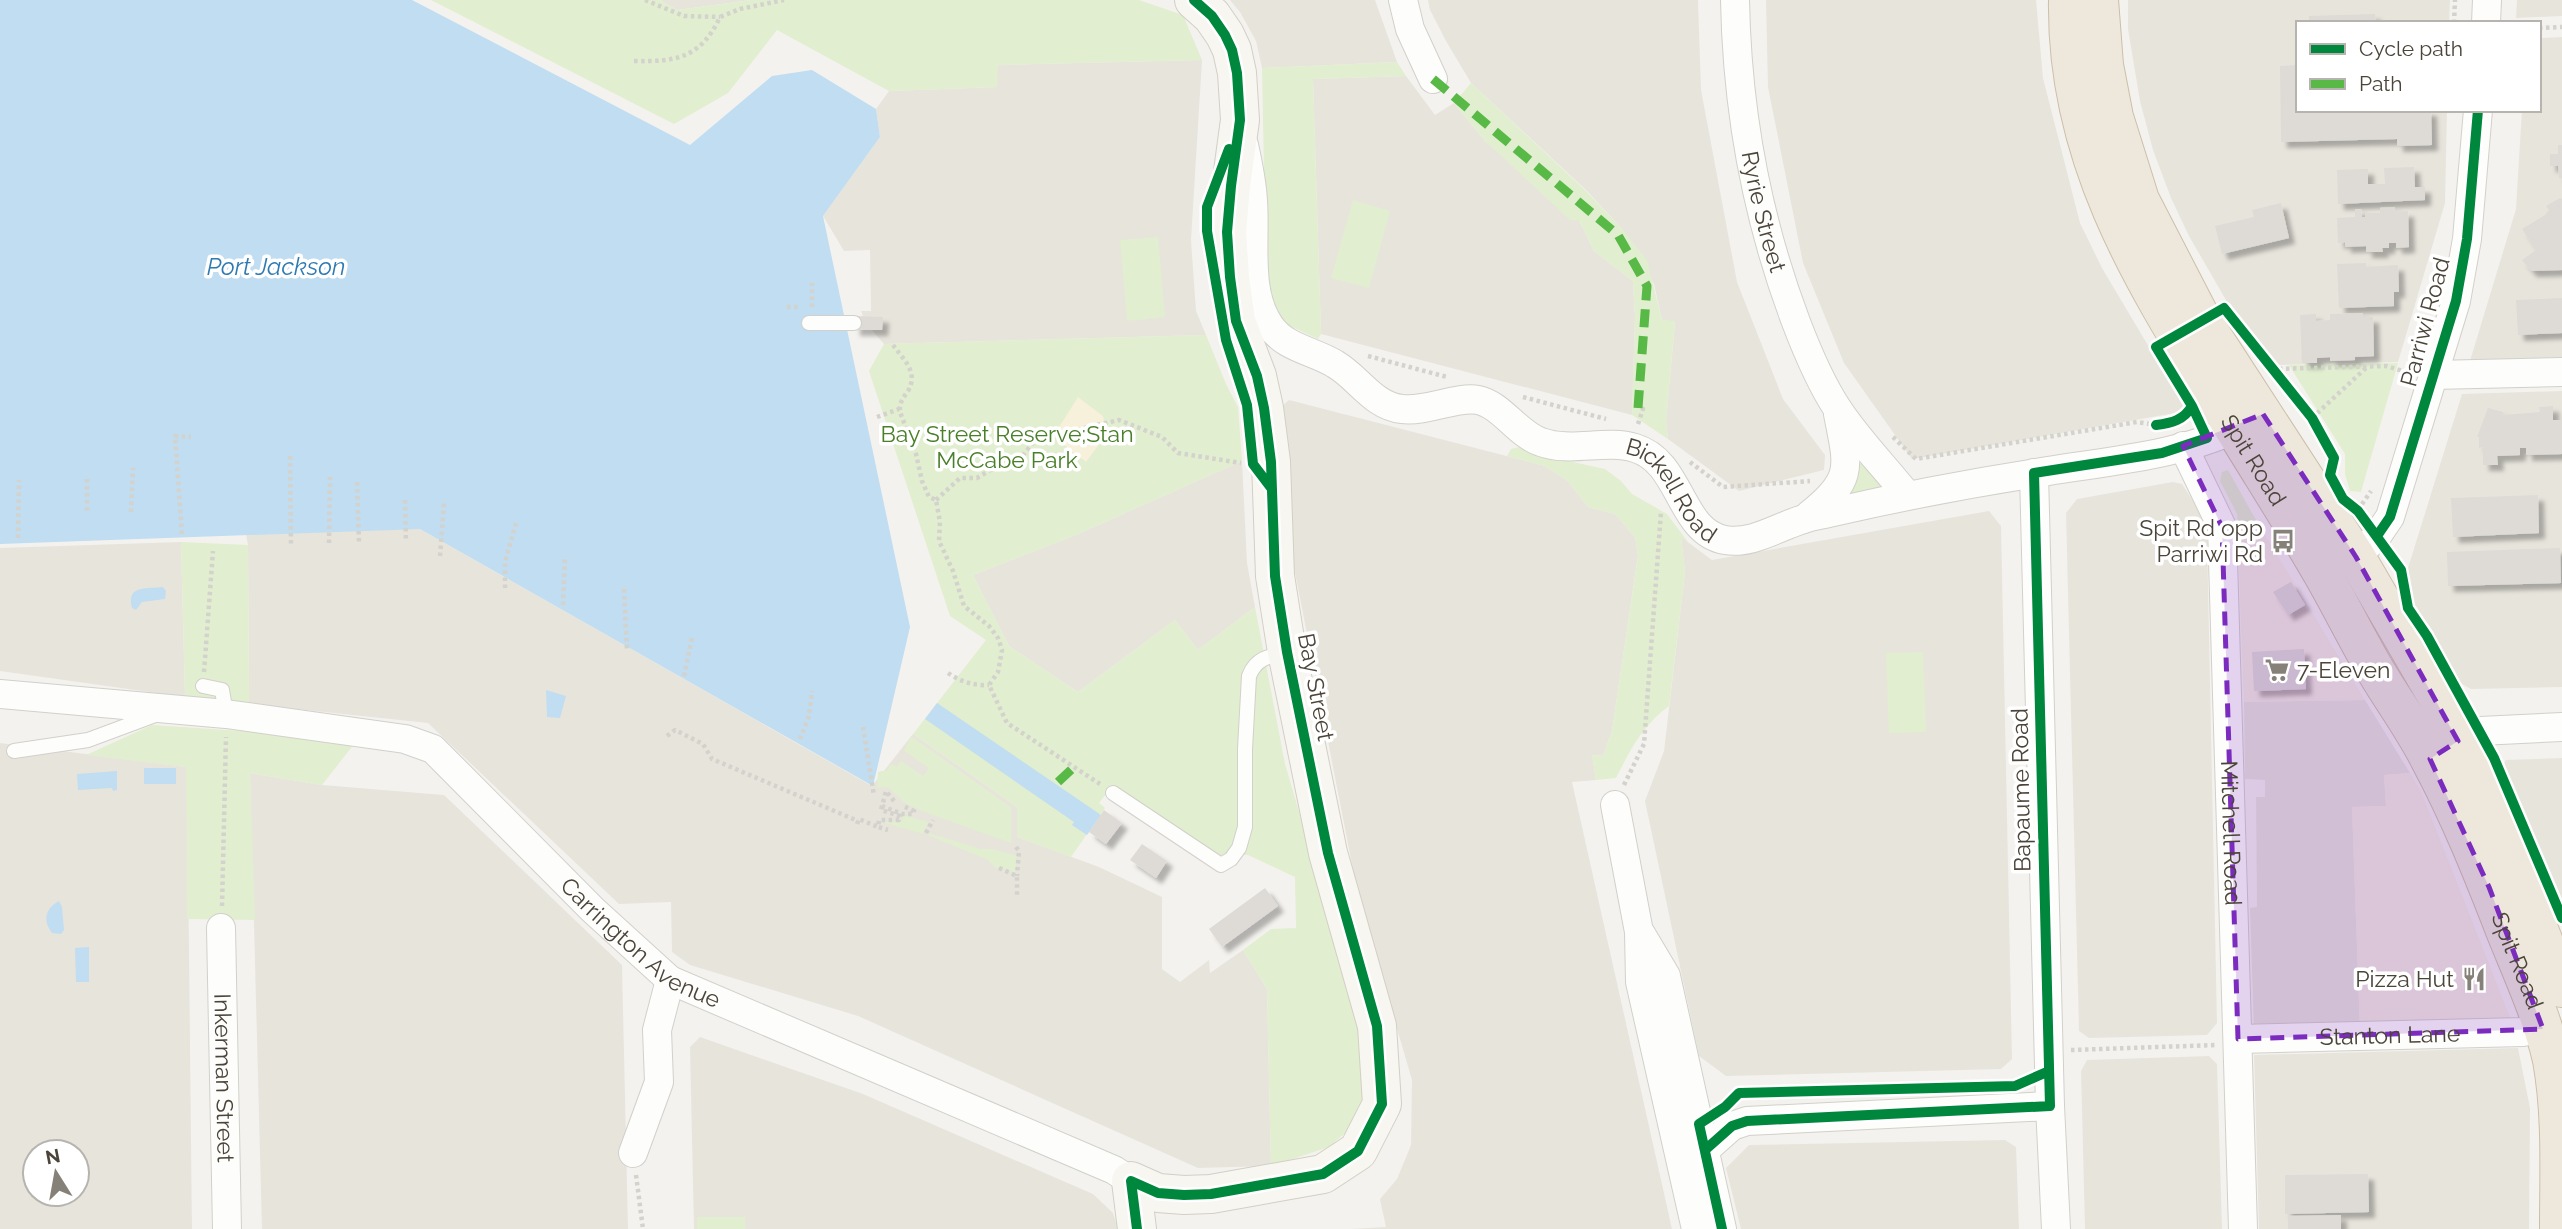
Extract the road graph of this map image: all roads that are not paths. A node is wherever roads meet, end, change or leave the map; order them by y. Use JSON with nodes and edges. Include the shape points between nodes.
{"nodes":[{"id":1,"x":1194,"y":0,"type":"edge"},
{"id":2,"x":1403,"y":0,"type":"edge"},
{"id":3,"x":1735,"y":0,"type":"edge"},
{"id":4,"x":2068,"y":0,"type":"edge"},
{"id":5,"x":2099,"y":0,"type":"edge"},
{"id":6,"x":2487,"y":0,"type":"edge"},
{"id":7,"x":2486,"y":21,"type":"edge"},
{"id":8,"x":1433,"y":79,"type":"dead end"},
{"id":9,"x":2478,"y":112,"type":"edge"},
{"id":10,"x":1240,"y":120,"type":"junction"},
{"id":11,"x":809,"y":323,"type":"dead end"},
{"id":12,"x":854,"y":323,"type":"dead end"},
{"id":13,"x":2416,"y":369,"type":"junction"},
{"id":14,"x":2562,"y":372,"type":"edge"},
{"id":15,"x":1838,"y":410,"type":"junction"},
{"id":16,"x":2249,"y":422,"type":"junction"},
{"id":17,"x":2177,"y":434,"type":"junction"},
{"id":18,"x":2034,"y":473,"type":"junction"},
{"id":19,"x":1907,"y":495,"type":"junction"},
{"id":20,"x":1804,"y":519,"type":"junction"},
{"id":21,"x":2366,"y":546,"type":"junction"},
{"id":22,"x":1287,"y":652,"type":"junction"},
{"id":23,"x":203,"y":686,"type":"road end"},
{"id":24,"x":0,"y":694,"type":"edge"},
{"id":25,"x":173,"y":709,"type":"junction"},
{"id":26,"x":226,"y":714,"type":"junction"},
{"id":27,"x":2562,"y":727,"type":"edge"},
{"id":28,"x":2444,"y":750,"type":"junction"},
{"id":29,"x":14,"y":751,"type":"dead end"},
{"id":30,"x":1112,"y":787,"type":"road end"},
{"id":31,"x":1615,"y":805,"type":"road end"},
{"id":32,"x":222,"y":928,"type":"road end"},
{"id":33,"x":1639,"y":932,"type":"junction"},
{"id":34,"x":670,"y":980,"type":"junction"},
{"id":35,"x":2562,"y":988,"type":"edge"},
{"id":36,"x":2543,"y":1029,"type":"junction"},
{"id":37,"x":2238,"y":1039,"type":"junction"},
{"id":38,"x":2050,"y":1106,"type":"junction"},
{"id":39,"x":2561,"y":1141,"type":"edge"},
{"id":40,"x":1705,"y":1150,"type":"junction"},
{"id":41,"x":633,"y":1153,"type":"road end"},
{"id":42,"x":1131,"y":1181,"type":"junction"},
{"id":43,"x":228,"y":1229,"type":"edge"},
{"id":44,"x":1137,"y":1229,"type":"edge"},
{"id":45,"x":1696,"y":1229,"type":"edge"},
{"id":46,"x":1722,"y":1229,"type":"edge"},
{"id":47,"x":2056,"y":1229,"type":"edge"},
{"id":48,"x":2243,"y":1229,"type":"edge"},
{"id":49,"x":2559,"y":1229,"type":"edge"}],
"edges":[{"from":1,"to":10,"type":"street","name":"Bay Street","via":[[1212,16],[1232,50]]},
{"from":2,"to":8,"type":"street","via":[[1410,29]]},
{"from":3,"to":15,"type":"street","name":"Ryrie Street","via":[[1743,118],[1760,201],[1781,283]]},
{"from":4,"to":16,"type":"highway","name":"Spit Road","via":[[2074,82],[2098,180],[2137,265],[2181,344]]},
{"from":5,"to":16,"type":"highway","name":"Spit Road","via":[[2114,117],[2140,201]]},
{"from":6,"to":7,"type":"street"},
{"from":9,"to":13,"type":"street","name":"Parriwi Road","via":[[2468,239],[2456,301]]},
{"from":10,"to":20,"type":"street","name":"Bickell Road","via":[[1253,200],[1258,298],[1270,327],[1282,339],[1336,365],[1388,406],[1415,410],[1478,400],[1538,442],[1624,446],[1650,455],[1664,466],[1689,511],[1710,535],[1743,540]]},
{"from":10,"to":22,"type":"street","name":"Bay Street","via":[[1227,232],[1230,277],[1236,321],[1259,387],[1275,576]]},
{"from":11,"to":12,"type":"lane"},
{"from":13,"to":14,"type":"street"},
{"from":13,"to":21,"type":"street","name":"Parriwi Road","via":[[2390,517]]},
{"from":15,"to":19,"type":"street","name":"Ryrie Street"},
{"from":15,"to":20,"type":"street","name":"Ryrie Street","via":[[1847,464],[1843,479]]},
{"from":16,"to":17,"type":"street","name":"Bickell Road"},
{"from":16,"to":21,"type":"highway","name":"Spit Road"},
{"from":16,"to":28,"type":"highway","name":"Spit Road","via":[[2376,672]]},
{"from":17,"to":18,"type":"street","name":"Bickell Road","via":[[2162,453]]},
{"from":17,"to":37,"type":"street","name":"Mitchell Road","via":[[2222,527]]},
{"from":18,"to":19,"type":"street","name":"Bickell Road"},
{"from":18,"to":38,"type":"street","name":"Bapaume Road"},
{"from":19,"to":20,"type":"street","name":"Bickell Road"},
{"from":21,"to":28,"type":"highway","name":"Spit Road","via":[[2436,695]]},
{"from":22,"to":30,"type":"lane","via":[[1259,660],[1249,676],[1245,827],[1231,859],[1221,865]]},
{"from":22,"to":42,"type":"street","name":"Bay Street","via":[[1328,853],[1377,1026],[1382,1104],[1358,1151],[1323,1174],[1184,1195],[1158,1193]]},
{"from":23,"to":26,"type":"lane","via":[[222,690]]},
{"from":24,"to":25,"type":"street","name":"Carrington Avenue"},
{"from":25,"to":26,"type":"street","name":"Carrington Avenue"},
{"from":25,"to":29,"type":"lane","name":"Carrington Avenue","via":[[88,740]]},
{"from":26,"to":34,"type":"street","name":"Carrington Avenue","via":[[405,739],[433,749]]},
{"from":27,"to":28,"type":"street","via":[[2480,731]]},
{"from":28,"to":35,"type":"highway","name":"Spit Road","via":[[2508,851]]},
{"from":28,"to":36,"type":"highway","name":"Spit Road"},
{"from":31,"to":33,"type":"street"},
{"from":32,"to":43,"type":"street","name":"Inkerman Street"},
{"from":33,"to":40,"type":"street","via":[[1666,976]]},
{"from":33,"to":45,"type":"street","via":[[1640,982]]},
{"from":34,"to":41,"type":"street","via":[[657,1030],[659,1082]]},
{"from":34,"to":42,"type":"street","name":"Carrington Avenue"},
{"from":36,"to":37,"type":"street","name":"Stanton Lane"},
{"from":36,"to":39,"type":"highway","name":"Spit Road","via":[[2558,1098]]},
{"from":37,"to":48,"type":"street","name":"Mitchell Road"},
{"from":38,"to":40,"type":"street","via":[[1747,1121],[1732,1126]]},
{"from":38,"to":47,"type":"street","name":"Bapaume Road"},
{"from":39,"to":49,"type":"highway","name":"Spit Road"},
{"from":40,"to":46,"type":"street"},
{"from":42,"to":44,"type":"street"}]}
